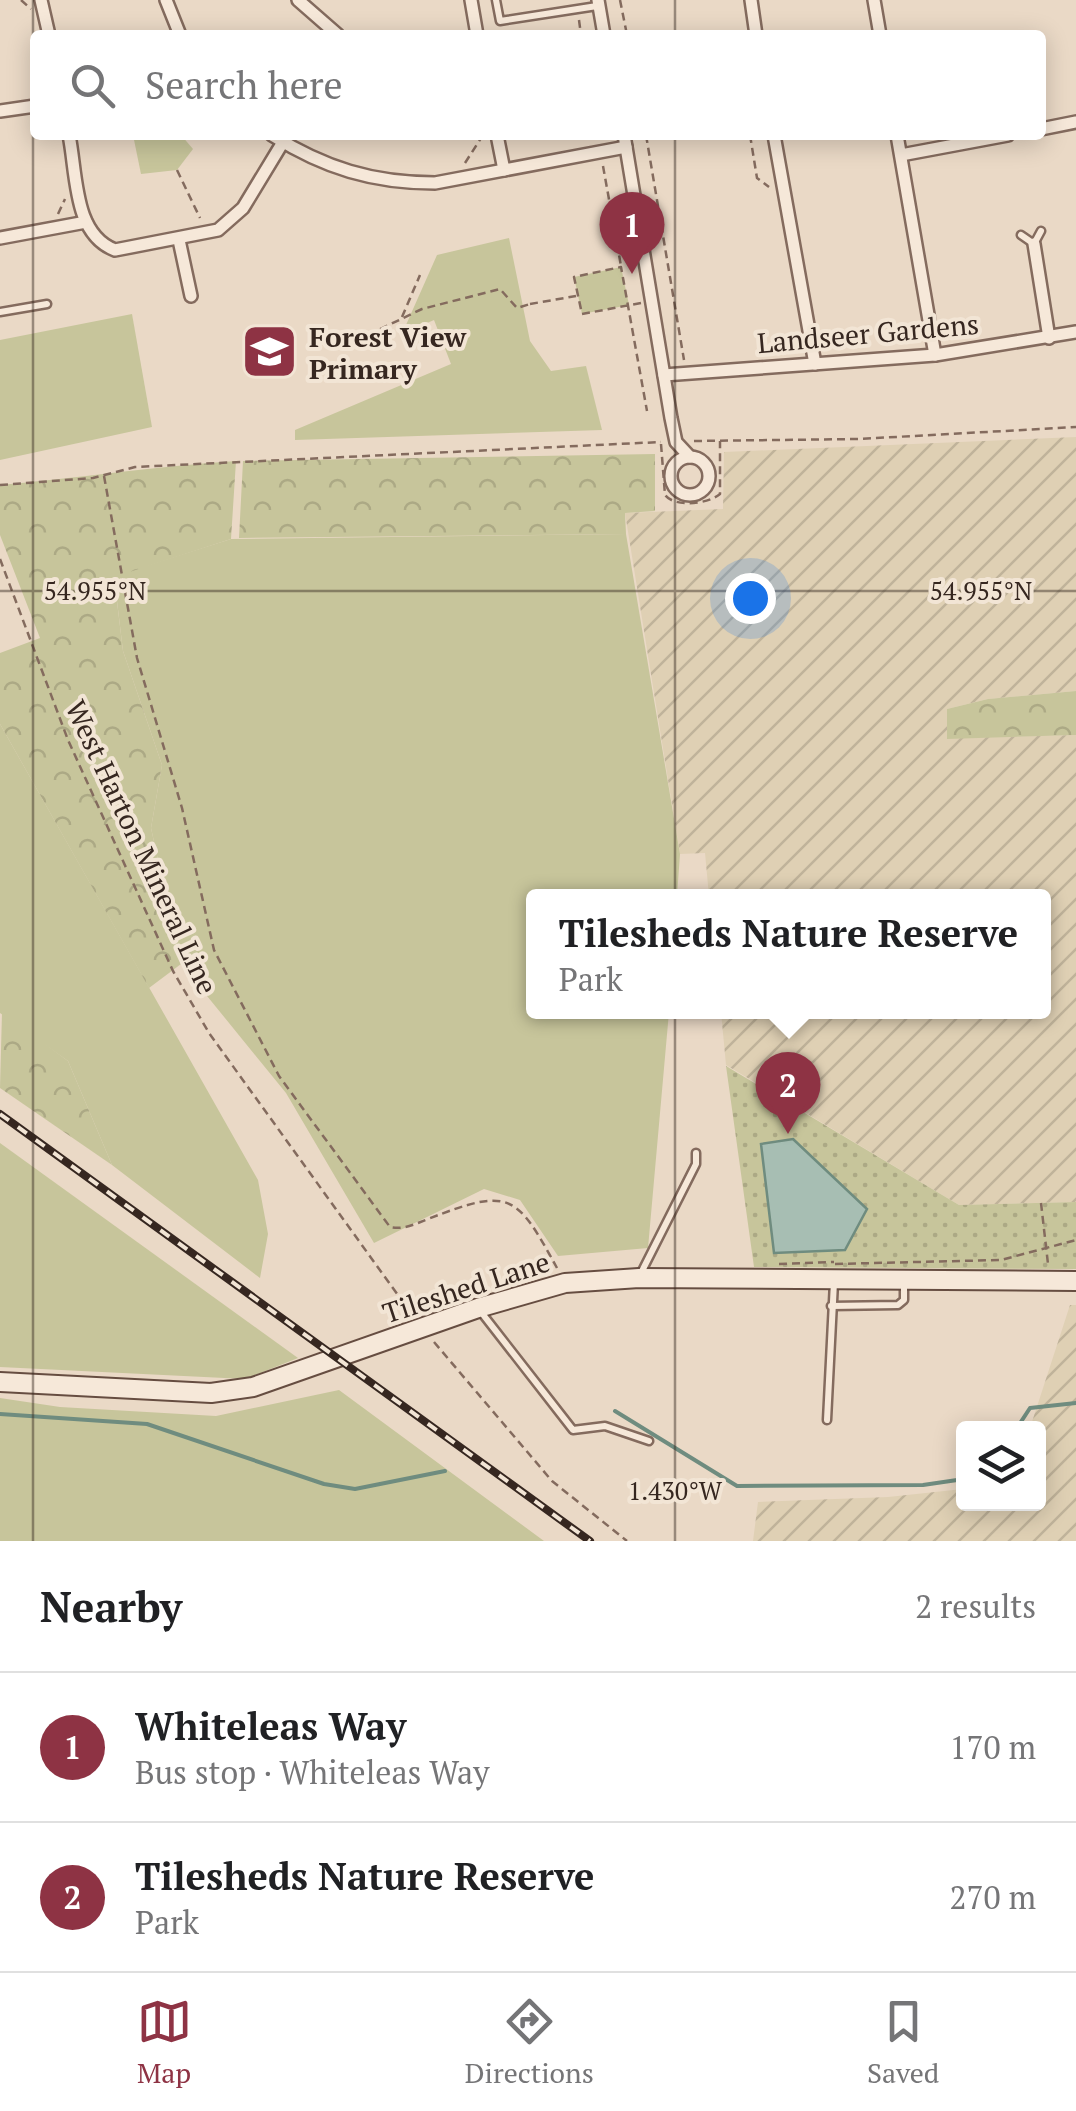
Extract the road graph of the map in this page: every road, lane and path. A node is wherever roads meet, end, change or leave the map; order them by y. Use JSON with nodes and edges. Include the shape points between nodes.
{"nodes":[{"id":1,"x":42,"y":0,"type":"edge"},
{"id":2,"x":166,"y":0,"type":"edge"},
{"id":3,"x":298,"y":0,"type":"edge"},
{"id":4,"x":470,"y":0,"type":"edge"},
{"id":5,"x":496,"y":0,"type":"edge"},
{"id":6,"x":620,"y":0,"type":"edge"},
{"id":7,"x":751,"y":0,"type":"edge"},
{"id":8,"x":874,"y":0,"type":"edge"},
{"id":9,"x":598,"y":3,"type":"edge"},
{"id":10,"x":577,"y":9,"type":"junction"},
{"id":11,"x":47,"y":30,"type":"edge"},
{"id":12,"x":178,"y":30,"type":"edge"},
{"id":13,"x":332,"y":30,"type":"edge"},
{"id":14,"x":477,"y":30,"type":"edge"},
{"id":15,"x":580,"y":30,"type":"edge"},
{"id":16,"x":603,"y":30,"type":"edge"},
{"id":17,"x":626,"y":30,"type":"edge"},
{"id":18,"x":755,"y":30,"type":"edge"},
{"id":19,"x":879,"y":30,"type":"edge"},
{"id":20,"x":30,"y":107,"type":"edge"},
{"id":21,"x":0,"y":112,"type":"edge"},
{"id":22,"x":1076,"y":122,"type":"edge"},
{"id":23,"x":1046,"y":128,"type":"edge"},
{"id":24,"x":70,"y":140,"type":"edge"},
{"id":25,"x":277,"y":140,"type":"edge"},
{"id":26,"x":282,"y":140,"type":"edge"},
{"id":27,"x":480,"y":140,"type":"edge"},
{"id":28,"x":498,"y":140,"type":"edge"},
{"id":29,"x":647,"y":140,"type":"edge"},
{"id":30,"x":751,"y":140,"type":"edge"},
{"id":31,"x":775,"y":140,"type":"edge"},
{"id":32,"x":898,"y":140,"type":"edge"},
{"id":33,"x":981,"y":140,"type":"edge"},
{"id":34,"x":625,"y":141,"type":"edge"},
{"id":35,"x":601,"y":152,"type":"junction"},
{"id":36,"x":901,"y":155,"type":"junction"},
{"id":37,"x":177,"y":170,"type":"dead end"},
{"id":38,"x":504,"y":170,"type":"junction"},
{"id":39,"x":77,"y":176,"type":"junction"},
{"id":40,"x":456,"y":179,"type":"junction"},
{"id":41,"x":786,"y":200,"type":"junction"},
{"id":42,"x":86,"y":222,"type":"junction"},
{"id":43,"x":50,"y":229,"type":"junction"},
{"id":44,"x":1041,"y":231,"type":"dead end"},
{"id":45,"x":207,"y":233,"type":"junction"},
{"id":46,"x":1021,"y":235,"type":"dead end"},
{"id":47,"x":0,"y":238,"type":"edge"},
{"id":48,"x":180,"y":240,"type":"junction"},
{"id":49,"x":1034,"y":244,"type":"junction"},
{"id":50,"x":622,"y":267,"type":"junction"},
{"id":51,"x":420,"y":275,"type":"dead end"},
{"id":52,"x":578,"y":295,"type":"junction"},
{"id":53,"x":191,"y":296,"type":"dead end"},
{"id":54,"x":652,"y":300,"type":"junction"},
{"id":55,"x":48,"y":304,"type":"dead end"},
{"id":56,"x":629,"y":305,"type":"junction"},
{"id":57,"x":0,"y":312,"type":"edge"},
{"id":58,"x":402,"y":318,"type":"junction"},
{"id":59,"x":1076,"y":332,"type":"edge"},
{"id":60,"x":1049,"y":338,"type":"junction"},
{"id":61,"x":344,"y":346,"type":"dead end"},
{"id":62,"x":934,"y":355,"type":"junction"},
{"id":63,"x":815,"y":364,"type":"junction"},
{"id":64,"x":687,"y":373,"type":"junction"},
{"id":65,"x":664,"y":375,"type":"junction"},
{"id":66,"x":647,"y":411,"type":"dead end"},
{"id":67,"x":1076,"y":427,"type":"edge"},
{"id":68,"x":720,"y":441,"type":"junction"},
{"id":69,"x":661,"y":442,"type":"junction"},
{"id":70,"x":676,"y":442,"type":"junction"},
{"id":71,"x":690,"y":457,"type":"junction"},
{"id":72,"x":674,"y":466,"type":"junction"},
{"id":73,"x":104,"y":476,"type":"junction"},
{"id":74,"x":0,"y":485,"type":"edge"},
{"id":75,"x":0,"y":558,"type":"edge"},
{"id":76,"x":696,"y":1153,"type":"dead end"},
{"id":77,"x":1041,"y":1203,"type":"dead end"},
{"id":78,"x":1076,"y":1240,"type":"edge"},
{"id":79,"x":1047,"y":1248,"type":"junction"},
{"id":80,"x":639,"y":1278,"type":"junction"},
{"id":81,"x":834,"y":1281,"type":"junction"},
{"id":82,"x":1049,"y":1281,"type":"junction"},
{"id":83,"x":1076,"y":1281,"type":"edge"},
{"id":84,"x":904,"y":1282,"type":"junction"},
{"id":85,"x":565,"y":1283,"type":"junction"},
{"id":86,"x":831,"y":1306,"type":"junction"},
{"id":87,"x":478,"y":1308,"type":"junction"},
{"id":88,"x":422,"y":1329,"type":"junction"},
{"id":89,"x":0,"y":1382,"type":"edge"},
{"id":90,"x":826,"y":1420,"type":"dead end"},
{"id":91,"x":649,"y":1441,"type":"dead end"},
{"id":92,"x":627,"y":1541,"type":"edge"}],
"edges":[{"from":1,"to":11,"type":"street"},
{"from":2,"to":12,"type":"street"},
{"from":3,"to":13,"type":"street"},
{"from":4,"to":14,"type":"street"},
{"from":5,"to":10,"type":"lane","via":[[500,22]]},
{"from":6,"to":17,"type":"path"},
{"from":7,"to":18,"type":"street"},
{"from":8,"to":19,"type":"street"},
{"from":9,"to":10,"type":"lane"},
{"from":9,"to":16,"type":"street"},
{"from":10,"to":15,"type":"path"},
{"from":20,"to":21,"type":"street"},
{"from":22,"to":23,"type":"street"},
{"from":24,"to":39,"type":"street"},
{"from":25,"to":45,"type":"street","via":[[243,208]]},
{"from":26,"to":40,"type":"street","via":[[346,174],[404,183]]},
{"from":27,"to":40,"type":"path"},
{"from":28,"to":38,"type":"street"},
{"from":29,"to":64,"type":"path"},
{"from":30,"to":41,"type":"path","via":[[757,178]]},
{"from":31,"to":41,"type":"street"},
{"from":32,"to":36,"type":"street"},
{"from":33,"to":36,"type":"street"},
{"from":34,"to":35,"type":"street"},
{"from":34,"to":54,"type":"street"},
{"from":35,"to":38,"type":"street"},
{"from":35,"to":50,"type":"path"},
{"from":36,"to":62,"type":"street"},
{"from":37,"to":45,"type":"path"},
{"from":38,"to":40,"type":"street"},
{"from":39,"to":42,"type":"street"},
{"from":39,"to":43,"type":"path"},
{"from":41,"to":63,"type":"street"},
{"from":42,"to":43,"type":"street"},
{"from":42,"to":48,"type":"street","via":[[101,244],[116,250]]},
{"from":43,"to":47,"type":"street"},
{"from":44,"to":49,"type":"lane"},
{"from":45,"to":48,"type":"street"},
{"from":46,"to":49,"type":"lane"},
{"from":48,"to":53,"type":"street"},
{"from":49,"to":60,"type":"street"},
{"from":50,"to":52,"type":"path","via":[[574,276]]},
{"from":50,"to":56,"type":"path"},
{"from":51,"to":58,"type":"path"},
{"from":52,"to":56,"type":"path","via":[[582,314]]},
{"from":52,"to":58,"type":"path","via":[[516,308],[500,289]]},
{"from":54,"to":56,"type":"path"},
{"from":54,"to":65,"type":"street"},
{"from":55,"to":57,"type":"lane"},
{"from":56,"to":66,"type":"path"},
{"from":58,"to":61,"type":"path"},
{"from":59,"to":60,"type":"street","name":"Landseer Gardens"},
{"from":60,"to":62,"type":"street","name":"Landseer Gardens"},
{"from":62,"to":63,"type":"street","name":"Landseer Gardens"},
{"from":63,"to":64,"type":"street","name":"Landseer Gardens"},
{"from":64,"to":65,"type":"street","name":"Landseer Gardens"},
{"from":65,"to":70,"type":"street"},
{"from":67,"to":68,"type":"path"},
{"from":68,"to":69,"type":"path","via":[[720,494],[676,503],[665,495]]},
{"from":68,"to":70,"type":"path"},
{"from":69,"to":70,"type":"path"},
{"from":69,"to":73,"type":"path","via":[[310,456]]},
{"from":70,"to":71,"type":"street"},
{"from":70,"to":72,"type":"street"},
{"from":71,"to":72,"type":"street"},
{"from":71,"to":72,"type":"street","via":[[708,470],[701,492],[676,490]]},
{"from":73,"to":74,"type":"path"},
{"from":73,"to":85,"type":"path","via":[[137,658],[182,808],[210,940],[279,1076],[390,1228],[480,1200],[506,1202],[525,1212]]},
{"from":75,"to":88,"type":"path","name":"West Harton Mineral Line","via":[[68,740],[174,970],[209,1032]]},
{"from":76,"to":80,"type":"lane"},
{"from":77,"to":79,"type":"path"},
{"from":78,"to":79,"type":"path"},
{"from":79,"to":81,"type":"path","via":[[1002,1260],[835,1262]]},
{"from":79,"to":82,"type":"path"},
{"from":80,"to":81,"type":"street","name":"Tileshed Lane"},
{"from":80,"to":85,"type":"street","name":"Tileshed Lane"},
{"from":81,"to":84,"type":"street","name":"Tileshed Lane"},
{"from":81,"to":86,"type":"lane"},
{"from":82,"to":83,"type":"street","name":"Tileshed Lane"},
{"from":82,"to":84,"type":"street","name":"Tileshed Lane"},
{"from":84,"to":86,"type":"lane","via":[[898,1305]]},
{"from":85,"to":87,"type":"street","name":"Tileshed Lane"},
{"from":86,"to":90,"type":"lane"},
{"from":87,"to":88,"type":"street","name":"Tileshed Lane"},
{"from":87,"to":91,"type":"lane","via":[[573,1430],[604,1426]]},
{"from":88,"to":89,"type":"street","name":"Tileshed Lane","via":[[253,1387],[211,1393]]},
{"from":88,"to":92,"type":"path","name":"West Harton Mineral Line","via":[[552,1480]]}]}
